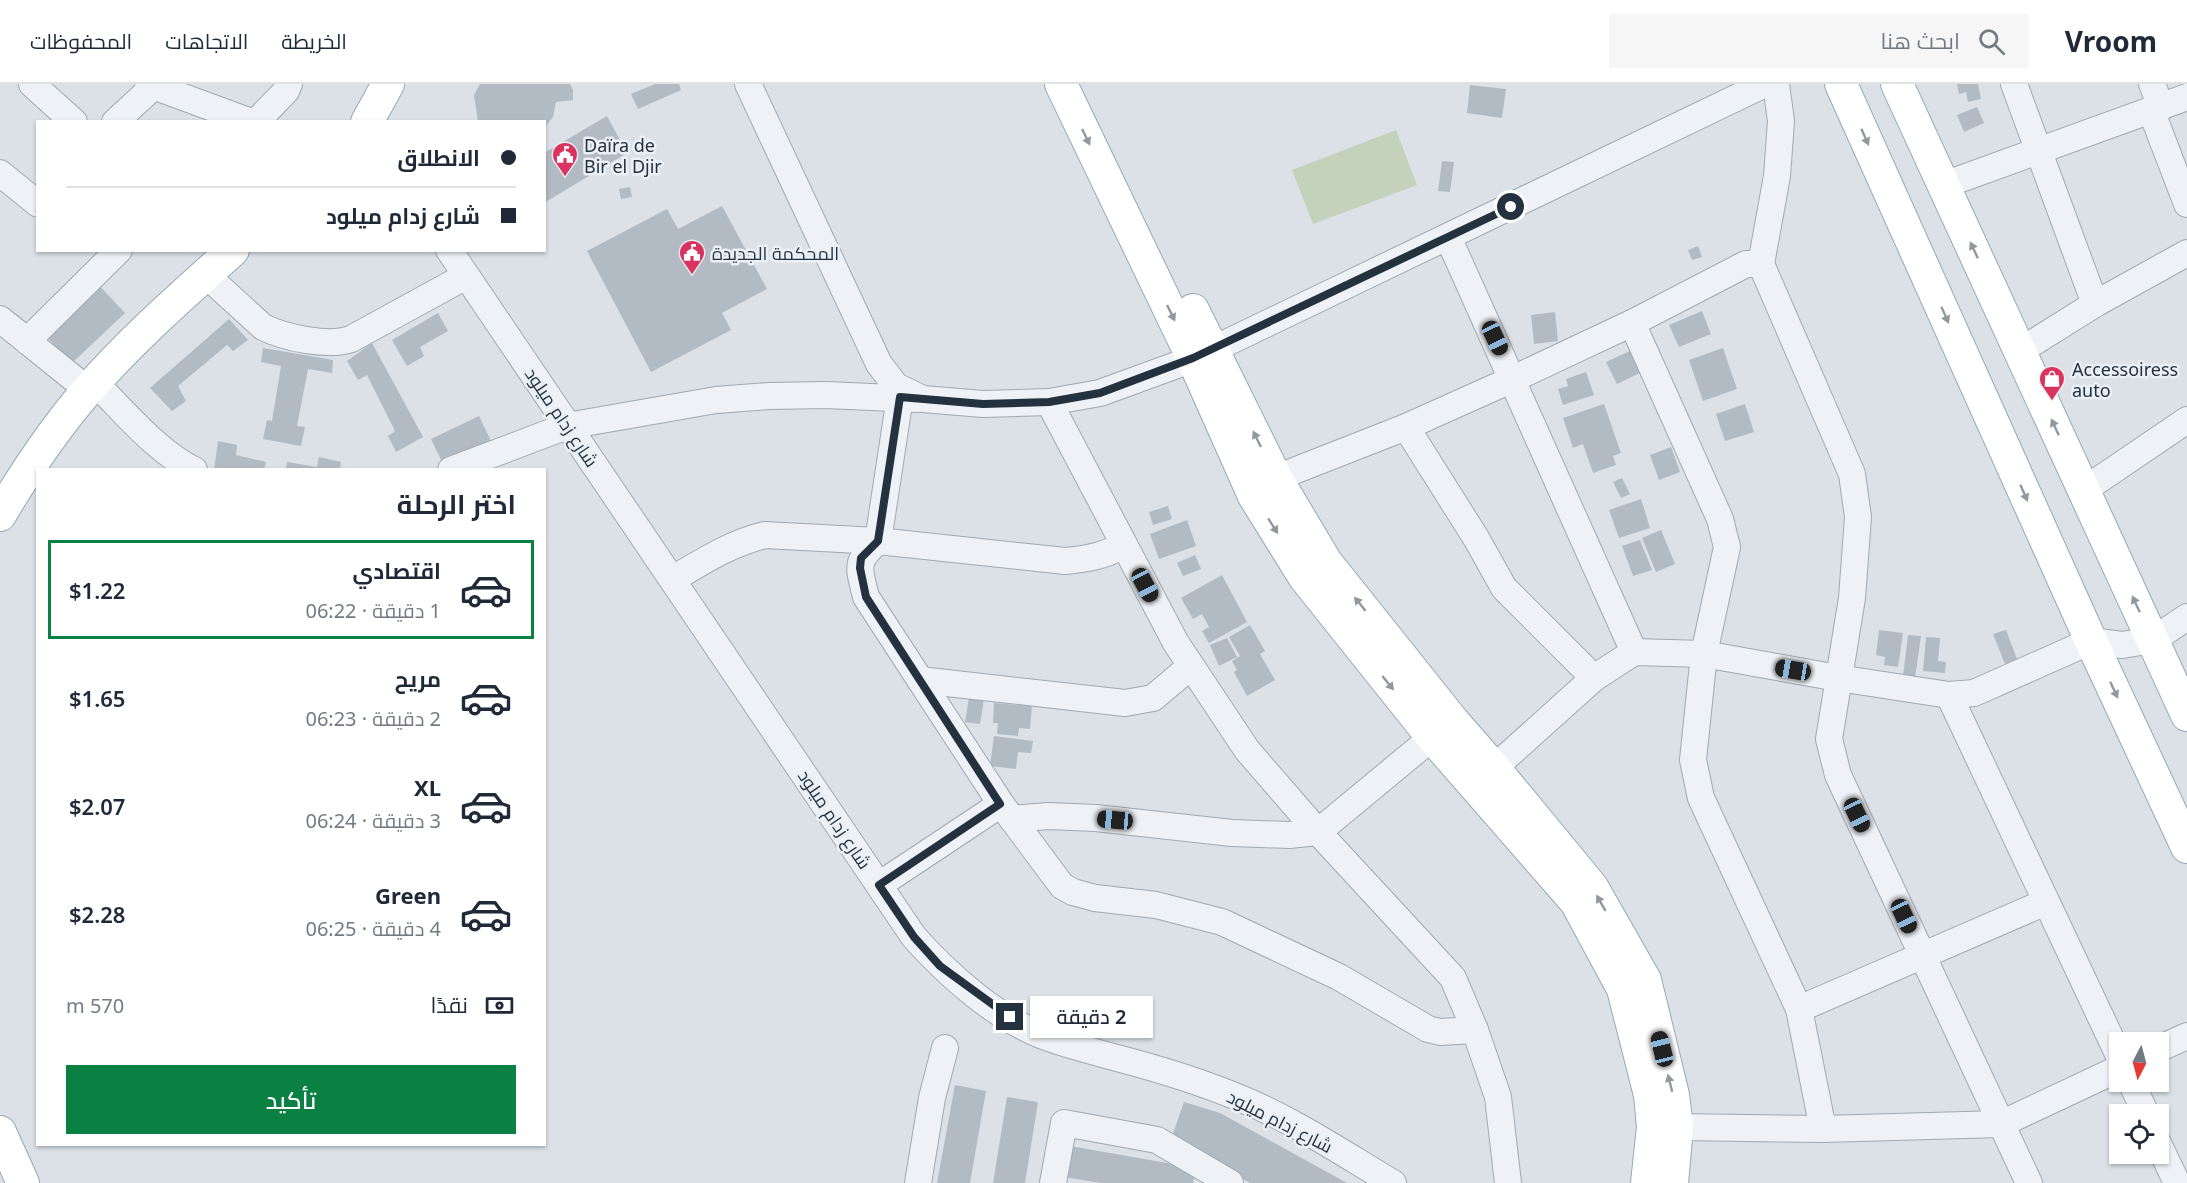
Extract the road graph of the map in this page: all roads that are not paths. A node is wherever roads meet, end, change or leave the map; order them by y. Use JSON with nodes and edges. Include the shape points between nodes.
{"nodes":[{"id":1,"x":32,"y":84,"type":"edge"},
{"id":2,"x":289,"y":84,"type":"edge"},
{"id":3,"x":388,"y":84,"type":"edge"},
{"id":4,"x":748,"y":84,"type":"edge"},
{"id":5,"x":1061,"y":84,"type":"edge"},
{"id":6,"x":1085,"y":84,"type":"edge"},
{"id":7,"x":1765,"y":84,"type":"edge"},
{"id":8,"x":1776,"y":84,"type":"edge"},
{"id":9,"x":1841,"y":84,"type":"edge"},
{"id":10,"x":1897,"y":84,"type":"edge"},
{"id":11,"x":2014,"y":84,"type":"edge"},
{"id":12,"x":151,"y":85,"type":"edge"},
{"id":13,"x":2187,"y":97,"type":"edge"},
{"id":14,"x":2155,"y":100,"type":"edge"},
{"id":15,"x":72,"y":120,"type":"edge"},
{"id":16,"x":117,"y":120,"type":"edge"},
{"id":17,"x":246,"y":120,"type":"edge"},
{"id":18,"x":258,"y":120,"type":"edge"},
{"id":19,"x":368,"y":120,"type":"edge"},
{"id":20,"x":2038,"y":150,"type":"junction"},
{"id":21,"x":0,"y":173,"type":"edge"},
{"id":22,"x":1944,"y":186,"type":"junction"},
{"id":23,"x":35,"y":199,"type":"edge"},
{"id":24,"x":2187,"y":204,"type":"edge"},
{"id":25,"x":1448,"y":237,"type":"junction"},
{"id":26,"x":231,"y":252,"type":"edge"},
{"id":27,"x":450,"y":252,"type":"edge"},
{"id":28,"x":2187,"y":253,"type":"edge"},
{"id":29,"x":105,"y":255,"type":"edge"},
{"id":30,"x":1761,"y":264,"type":"junction"},
{"id":31,"x":206,"y":274,"type":"junction"},
{"id":32,"x":466,"y":276,"type":"junction"},
{"id":33,"x":2095,"y":304,"type":"junction"},
{"id":34,"x":0,"y":319,"type":"edge"},
{"id":35,"x":1632,"y":323,"type":"junction"},
{"id":36,"x":27,"y":341,"type":"junction"},
{"id":37,"x":2020,"y":351,"type":"junction"},
{"id":38,"x":1202,"y":353,"type":"junction"},
{"id":39,"x":1513,"y":379,"type":"junction"},
{"id":40,"x":91,"y":386,"type":"junction"},
{"id":41,"x":911,"y":398,"type":"junction"},
{"id":42,"x":1049,"y":402,"type":"junction"},
{"id":43,"x":2187,"y":420,"type":"edge"},
{"id":44,"x":567,"y":426,"type":"junction"},
{"id":45,"x":1406,"y":427,"type":"junction"},
{"id":46,"x":190,"y":468,"type":"edge"},
{"id":47,"x":457,"y":468,"type":"edge"},
{"id":48,"x":1265,"y":487,"type":"junction"},
{"id":49,"x":2084,"y":490,"type":"junction"},
{"id":50,"x":0,"y":515,"type":"edge"},
{"id":51,"x":878,"y":541,"type":"junction"},
{"id":52,"x":1124,"y":545,"type":"junction"},
{"id":53,"x":672,"y":579,"type":"junction"},
{"id":54,"x":2187,"y":617,"type":"edge"},
{"id":55,"x":2153,"y":640,"type":"junction"},
{"id":56,"x":2091,"y":641,"type":"junction"},
{"id":57,"x":1634,"y":652,"type":"junction"},
{"id":58,"x":1704,"y":654,"type":"junction"},
{"id":59,"x":1191,"y":666,"type":"junction"},
{"id":60,"x":1594,"y":678,"type":"junction"},
{"id":61,"x":1838,"y":678,"type":"junction"},
{"id":62,"x":920,"y":680,"type":"junction"},
{"id":63,"x":1949,"y":695,"type":"junction"},
{"id":64,"x":2187,"y":715,"type":"edge"},
{"id":65,"x":1442,"y":729,"type":"junction"},
{"id":66,"x":1494,"y":768,"type":"junction"},
{"id":67,"x":1006,"y":812,"type":"junction"},
{"id":68,"x":1318,"y":832,"type":"junction"},
{"id":69,"x":2187,"y":847,"type":"edge"},
{"id":70,"x":879,"y":885,"type":"junction"},
{"id":71,"x":2046,"y":902,"type":"junction"},
{"id":72,"x":1923,"y":957,"type":"junction"},
{"id":73,"x":1798,"y":1009,"type":"junction"},
{"id":74,"x":1475,"y":1030,"type":"junction"},
{"id":75,"x":2109,"y":1035,"type":"edge"},
{"id":76,"x":2187,"y":1036,"type":"edge"},
{"id":77,"x":2169,"y":1044,"type":"edge"},
{"id":78,"x":945,"y":1048,"type":"dead end"},
{"id":79,"x":2109,"y":1073,"type":"edge"},
{"id":80,"x":2001,"y":1124,"type":"junction"},
{"id":81,"x":1677,"y":1127,"type":"junction"},
{"id":82,"x":1823,"y":1129,"type":"junction"},
{"id":83,"x":3,"y":1151,"type":"edge"},
{"id":84,"x":2168,"y":1164,"type":"edge"},
{"id":85,"x":23,"y":1183,"type":"edge"},
{"id":86,"x":918,"y":1183,"type":"edge"},
{"id":87,"x":1053,"y":1183,"type":"edge"},
{"id":88,"x":1230,"y":1183,"type":"edge"},
{"id":89,"x":1393,"y":1183,"type":"edge"},
{"id":90,"x":1508,"y":1183,"type":"edge"},
{"id":91,"x":1647,"y":1183,"type":"edge"},
{"id":92,"x":1672,"y":1183,"type":"edge"},
{"id":93,"x":2029,"y":1183,"type":"edge"},
{"id":94,"x":2177,"y":1183,"type":"edge"}],
"edges":[{"from":1,"to":15,"type":"street"},
{"from":2,"to":18,"type":"street"},
{"from":3,"to":19,"type":"main road"},
{"from":4,"to":41,"type":"street","via":[[879,364]]},
{"from":5,"to":38,"type":"main road","one_way":true},
{"from":6,"to":38,"type":"main road"},
{"from":7,"to":25,"type":"street"},
{"from":8,"to":30,"type":"street","via":[[1781,121],[1777,176]]},
{"from":9,"to":56,"type":"main road","one_way":true},
{"from":10,"to":22,"type":"main road"},
{"from":11,"to":20,"type":"street"},
{"from":12,"to":16,"type":"street"},
{"from":12,"to":17,"type":"street"},
{"from":13,"to":14,"type":"street"},
{"from":14,"to":20,"type":"street"},
{"from":14,"to":24,"type":"street"},
{"from":20,"to":22,"type":"street"},
{"from":20,"to":33,"type":"street"},
{"from":21,"to":23,"type":"street"},
{"from":37,"to":22,"type":"main road","one_way":true},
{"from":25,"to":38,"type":"street"},
{"from":25,"to":39,"type":"street"},
{"from":26,"to":31,"type":"main road"},
{"from":27,"to":32,"type":"street","name":"شارع زدام ميلود"},
{"from":28,"to":33,"type":"street"},
{"from":29,"to":36,"type":"street"},
{"from":30,"to":35,"type":"street","via":[[1746,264]]},
{"from":30,"to":61,"type":"street","via":[[1852,474],[1858,516],[1852,598]]},
{"from":31,"to":32,"type":"street","via":[[263,327],[333,343],[351,339]]},
{"from":31,"to":40,"type":"main road"},
{"from":32,"to":44,"type":"street","name":"شارع زدام ميلود"},
{"from":33,"to":37,"type":"street"},
{"from":34,"to":36,"type":"street"},
{"from":35,"to":39,"type":"street"},
{"from":35,"to":58,"type":"street","via":[[1720,519],[1727,547]]},
{"from":36,"to":40,"type":"street"},
{"from":49,"to":37,"type":"main road","one_way":true},
{"from":38,"to":42,"type":"street","via":[[1100,393]]},
{"from":38,"to":48,"type":"main road"},
{"from":39,"to":45,"type":"street"},
{"from":39,"to":57,"type":"street"},
{"from":40,"to":46,"type":"street"},
{"from":40,"to":50,"type":"main road","via":[[57,428]]},
{"from":41,"to":42,"type":"street","via":[[983,404]]},
{"from":41,"to":44,"type":"street","via":[[769,396],[716,400]]},
{"from":41,"to":51,"type":"street"},
{"from":42,"to":52,"type":"street"},
{"from":43,"to":49,"type":"street"},
{"from":44,"to":47,"type":"street"},
{"from":44,"to":53,"type":"street","name":"شارع زدام ميلود"},
{"from":45,"to":48,"type":"street"},
{"from":45,"to":60,"type":"street","via":[[1504,588]]},
{"from":48,"to":65,"type":"main road","via":[[1305,578]]},
{"from":55,"to":49,"type":"main road","one_way":true},
{"from":51,"to":52,"type":"street","via":[[1065,561],[1090,559]]},
{"from":51,"to":53,"type":"street","via":[[765,535],[748,539]]},
{"from":51,"to":62,"type":"street","via":[[861,558],[866,597]]},
{"from":52,"to":59,"type":"street"},
{"from":53,"to":70,"type":"street","name":"شارع زدام ميلود"},
{"from":54,"to":55,"type":"street"},
{"from":55,"to":56,"type":"street","via":[[2122,645]]},
{"from":55,"to":64,"type":"main road"},
{"from":56,"to":63,"type":"street","via":[[1974,693]]},
{"from":56,"to":69,"type":"main road","one_way":true},
{"from":57,"to":58,"type":"street"},
{"from":57,"to":60,"type":"street"},
{"from":58,"to":61,"type":"street"},
{"from":58,"to":73,"type":"street","via":[[1692,760],[1701,798]]},
{"from":59,"to":62,"type":"street","via":[[1153,698],[1125,703]]},
{"from":59,"to":68,"type":"street","via":[[1247,750]]},
{"from":60,"to":66,"type":"street"},
{"from":61,"to":63,"type":"street"},
{"from":61,"to":72,"type":"street","via":[[1829,739],[1838,775]]},
{"from":62,"to":67,"type":"street"},
{"from":63,"to":71,"type":"street"},
{"from":65,"to":66,"type":"main road"},
{"from":65,"to":68,"type":"street"},
{"from":65,"to":91,"type":"main road","via":[[1576,902],[1623,989],[1650,1095],[1653,1127]]},
{"from":81,"to":66,"type":"main road","one_way":true,"via":[[1645,980],[1592,887]]},
{"from":67,"to":68,"type":"street","via":[[1232,833]]},
{"from":67,"to":70,"type":"street"},
{"from":67,"to":74,"type":"street","via":[[1062,886],[1073,892],[1156,905],[1221,922],[1339,977],[1428,1029]]},
{"from":68,"to":74,"type":"street","via":[[1453,978]]},
{"from":70,"to":89,"type":"street","name":"شارع زدام ميلود","via":[[914,937],[940,966],[1024,1026],[1064,1044],[1243,1099]]},
{"from":71,"to":72,"type":"street"},
{"from":71,"to":75,"type":"street"},
{"from":72,"to":73,"type":"street"},
{"from":72,"to":80,"type":"street"},
{"from":73,"to":82,"type":"street"},
{"from":74,"to":90,"type":"street","via":[[1498,1097]]},
{"from":76,"to":77,"type":"street"},
{"from":78,"to":86,"type":"street"},
{"from":79,"to":80,"type":"street"},
{"from":80,"to":82,"type":"street"},
{"from":80,"to":93,"type":"street"},
{"from":81,"to":82,"type":"street"},
{"from":81,"to":92,"type":"main road"},
{"from":83,"to":85,"type":"main road"},
{"from":84,"to":94,"type":"street"},
{"from":87,"to":88,"type":"street","via":[[1064,1123],[1157,1140]]}]}
